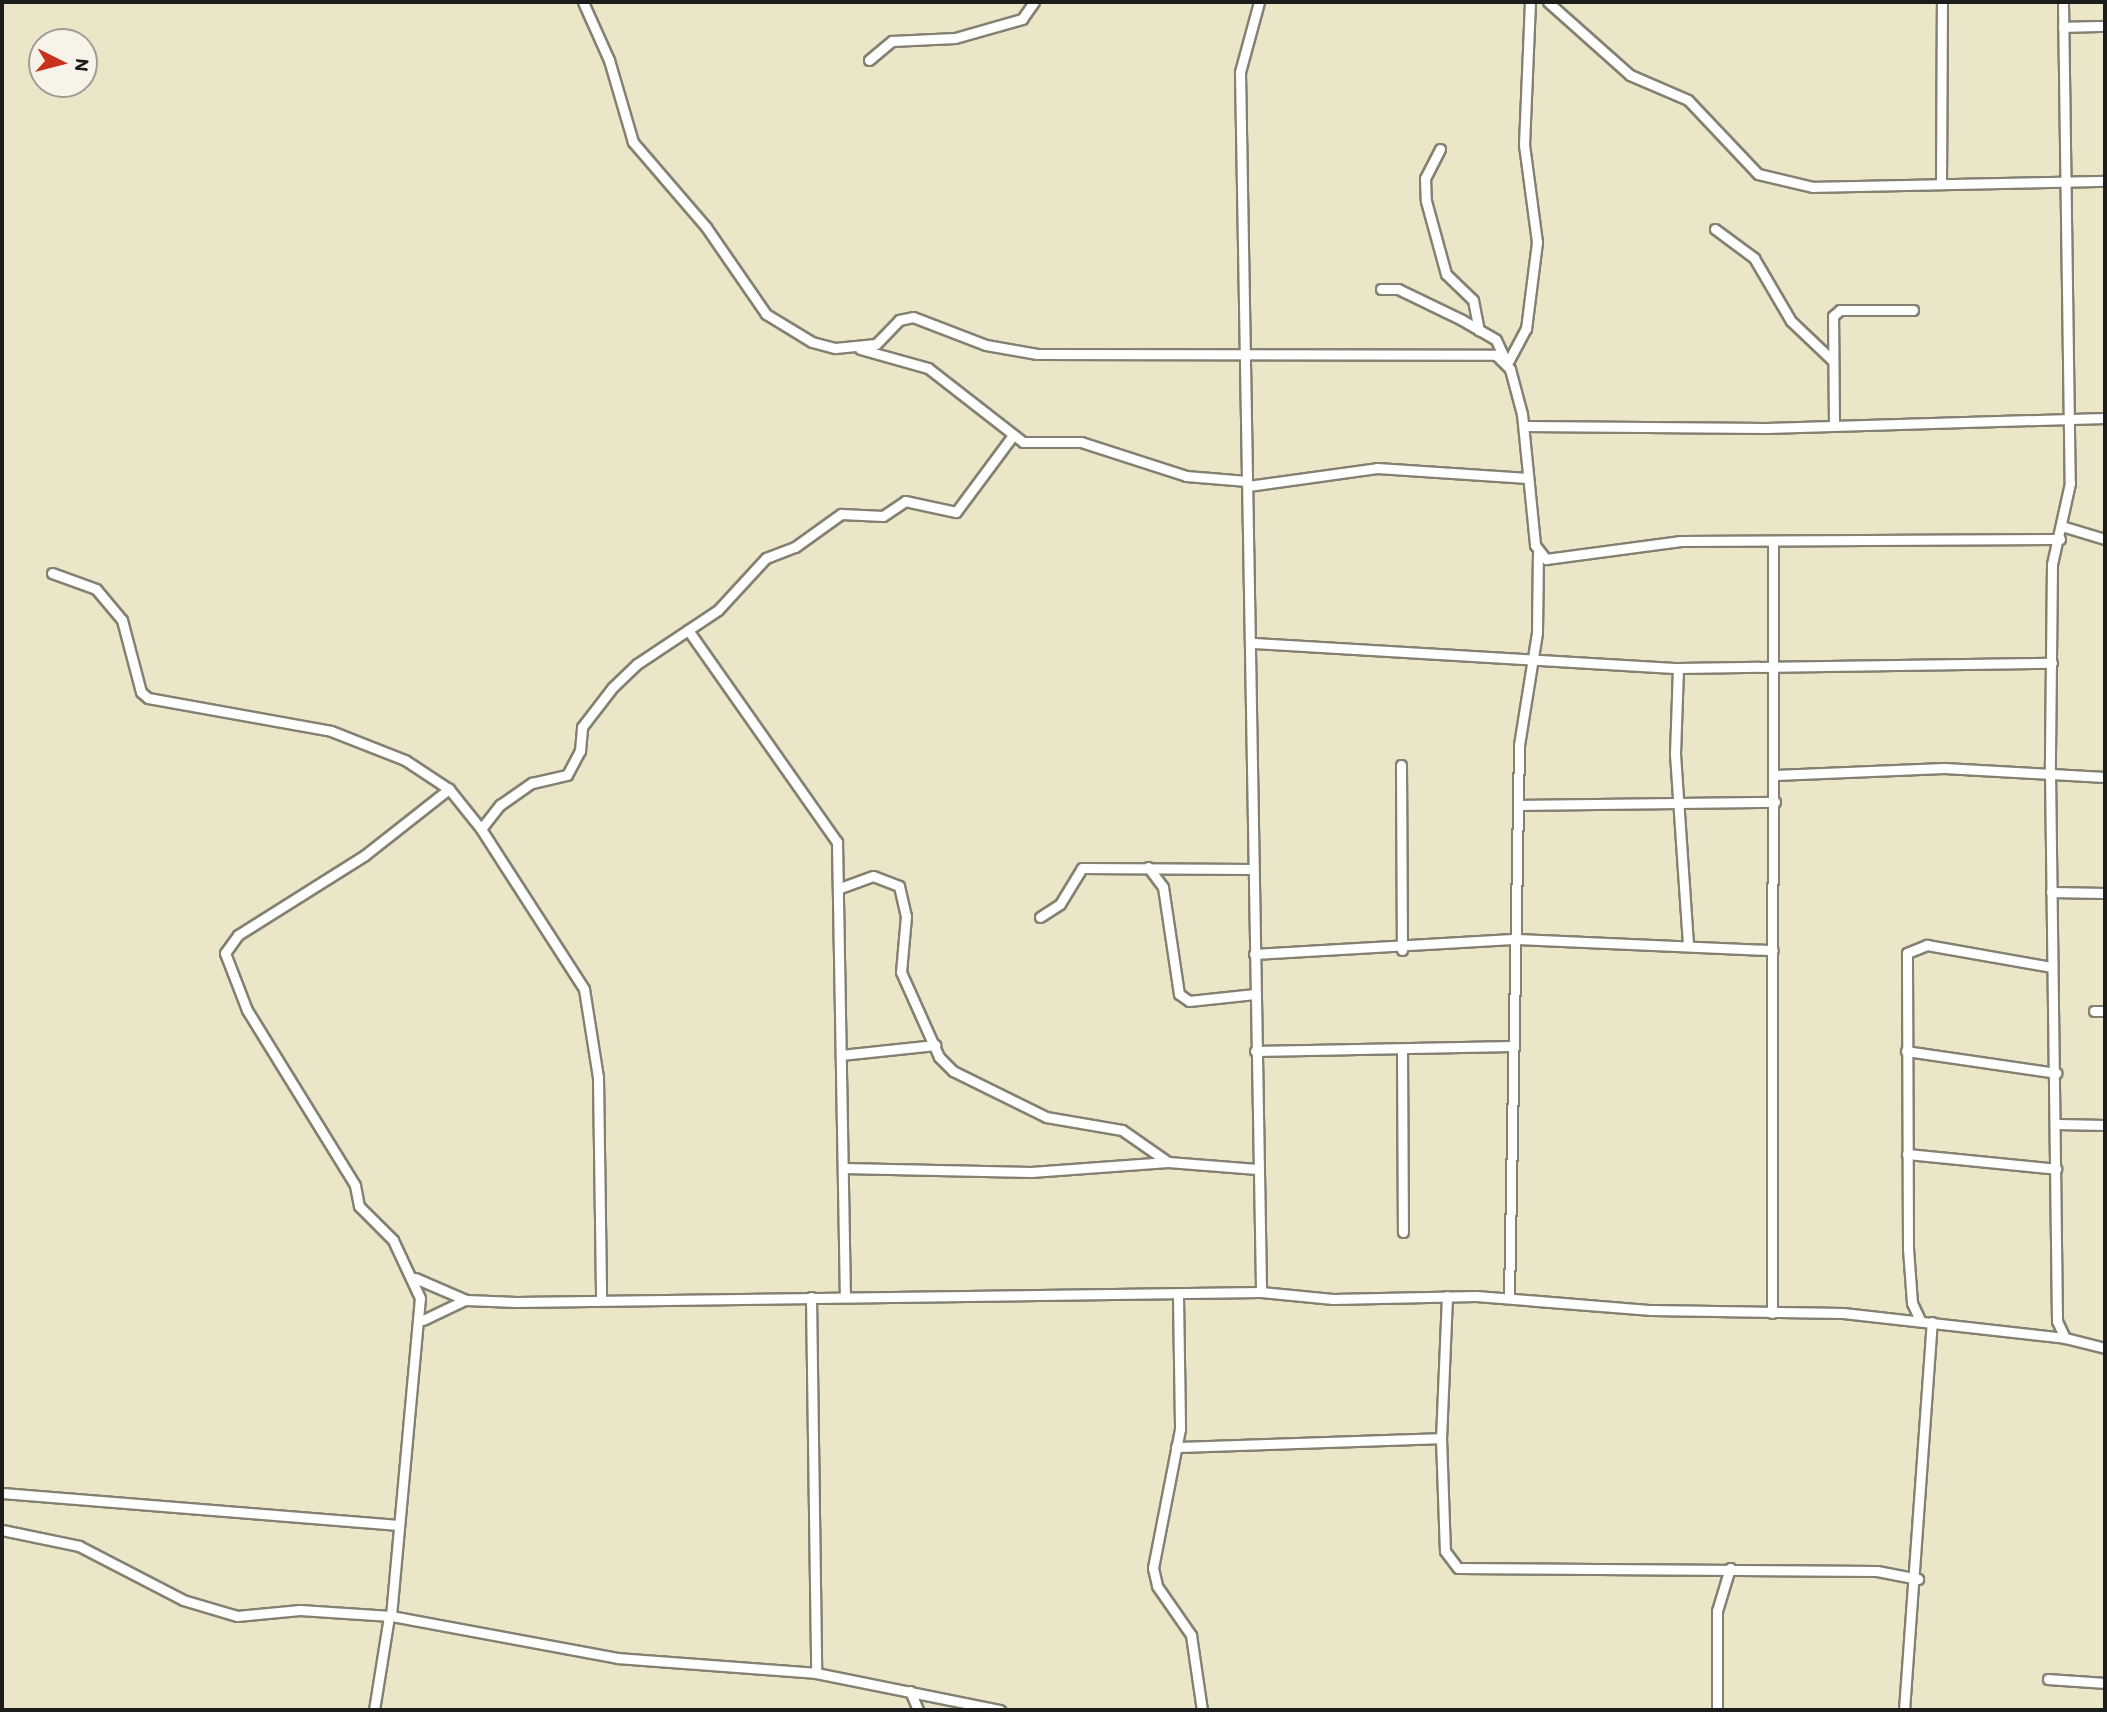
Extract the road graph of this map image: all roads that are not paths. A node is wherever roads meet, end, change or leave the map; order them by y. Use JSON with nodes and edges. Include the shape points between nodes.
{"nodes":[{"id":1,"x":583,"y":2,"type":"edge"},
{"id":2,"x":1034,"y":2,"type":"edge"},
{"id":3,"x":1259,"y":2,"type":"edge"},
{"id":4,"x":1531,"y":2,"type":"edge"},
{"id":5,"x":1548,"y":2,"type":"edge"},
{"id":6,"x":1942,"y":2,"type":"edge"},
{"id":7,"x":2063,"y":2,"type":"edge"},
{"id":8,"x":2105,"y":26,"type":"edge"},
{"id":9,"x":2063,"y":27,"type":"junction"},
{"id":10,"x":869,"y":60,"type":"dead end"},
{"id":11,"x":1440,"y":149,"type":"dead end"},
{"id":12,"x":2067,"y":181,"type":"junction"},
{"id":13,"x":2105,"y":181,"type":"edge"},
{"id":14,"x":1941,"y":184,"type":"junction"},
{"id":15,"x":1715,"y":229,"type":"dead end"},
{"id":16,"x":1381,"y":289,"type":"dead end"},
{"id":17,"x":1913,"y":310,"type":"dead end"},
{"id":18,"x":1479,"y":330,"type":"junction"},
{"id":19,"x":855,"y":348,"type":"junction"},
{"id":20,"x":1248,"y":352,"type":"junction"},
{"id":21,"x":1832,"y":360,"type":"junction"},
{"id":22,"x":1506,"y":362,"type":"junction"},
{"id":23,"x":2105,"y":418,"type":"edge"},
{"id":24,"x":2070,"y":419,"type":"junction"},
{"id":25,"x":1833,"y":425,"type":"junction"},
{"id":26,"x":1525,"y":426,"type":"junction"},
{"id":27,"x":1011,"y":438,"type":"junction"},
{"id":28,"x":1528,"y":478,"type":"junction"},
{"id":29,"x":1248,"y":484,"type":"junction"},
{"id":30,"x":2064,"y":527,"type":"junction"},
{"id":31,"x":2060,"y":539,"type":"junction"},
{"id":32,"x":2105,"y":539,"type":"edge"},
{"id":33,"x":1773,"y":541,"type":"junction"},
{"id":34,"x":1538,"y":553,"type":"junction"},
{"id":35,"x":51,"y":573,"type":"dead end"},
{"id":36,"x":688,"y":630,"type":"junction"},
{"id":37,"x":1254,"y":643,"type":"junction"},
{"id":38,"x":1534,"y":662,"type":"junction"},
{"id":39,"x":2052,"y":663,"type":"junction"},
{"id":40,"x":1678,"y":668,"type":"junction"},
{"id":41,"x":1771,"y":668,"type":"junction"},
{"id":42,"x":1401,"y":765,"type":"dead end"},
{"id":43,"x":2050,"y":771,"type":"junction"},
{"id":44,"x":1775,"y":775,"type":"junction"},
{"id":45,"x":2105,"y":777,"type":"edge"},
{"id":46,"x":449,"y":789,"type":"junction"},
{"id":47,"x":1679,"y":802,"type":"junction"},
{"id":48,"x":1775,"y":802,"type":"junction"},
{"id":49,"x":1518,"y":805,"type":"junction"},
{"id":50,"x":481,"y":829,"type":"junction"},
{"id":51,"x":1148,"y":867,"type":"junction"},
{"id":52,"x":1253,"y":869,"type":"junction"},
{"id":53,"x":841,"y":888,"type":"junction"},
{"id":54,"x":2051,"y":892,"type":"junction"},
{"id":55,"x":2105,"y":893,"type":"edge"},
{"id":56,"x":1040,"y":917,"type":"dead end"},
{"id":57,"x":1517,"y":939,"type":"junction"},
{"id":58,"x":1688,"y":944,"type":"junction"},
{"id":59,"x":1402,"y":950,"type":"junction"},
{"id":60,"x":1773,"y":950,"type":"junction"},
{"id":61,"x":1254,"y":954,"type":"junction"},
{"id":62,"x":2052,"y":967,"type":"junction"},
{"id":63,"x":1255,"y":994,"type":"junction"},
{"id":64,"x":2094,"y":1011,"type":"dead end"},
{"id":65,"x":2105,"y":1011,"type":"edge"},
{"id":66,"x":935,"y":1045,"type":"junction"},
{"id":67,"x":1513,"y":1046,"type":"junction"},
{"id":68,"x":1402,"y":1049,"type":"junction"},
{"id":69,"x":1255,"y":1051,"type":"junction"},
{"id":70,"x":1906,"y":1051,"type":"junction"},
{"id":71,"x":841,"y":1055,"type":"junction"},
{"id":72,"x":2056,"y":1073,"type":"junction"},
{"id":73,"x":2057,"y":1124,"type":"junction"},
{"id":74,"x":2105,"y":1125,"type":"edge"},
{"id":75,"x":1907,"y":1154,"type":"junction"},
{"id":76,"x":1168,"y":1162,"type":"junction"},
{"id":77,"x":843,"y":1168,"type":"junction"},
{"id":78,"x":1257,"y":1169,"type":"junction"},
{"id":79,"x":2056,"y":1169,"type":"junction"},
{"id":80,"x":1403,"y":1232,"type":"dead end"},
{"id":81,"x":415,"y":1278,"type":"junction"},
{"id":82,"x":1261,"y":1292,"type":"junction"},
{"id":83,"x":845,"y":1295,"type":"junction"},
{"id":84,"x":1447,"y":1296,"type":"junction"},
{"id":85,"x":811,"y":1297,"type":"junction"},
{"id":86,"x":1178,"y":1297,"type":"junction"},
{"id":87,"x":1509,"y":1298,"type":"junction"},
{"id":88,"x":601,"y":1299,"type":"junction"},
{"id":89,"x":466,"y":1300,"type":"junction"},
{"id":90,"x":1772,"y":1313,"type":"junction"},
{"id":91,"x":423,"y":1320,"type":"junction"},
{"id":92,"x":1920,"y":1320,"type":"junction"},
{"id":93,"x":1932,"y":1322,"type":"junction"},
{"id":94,"x":2065,"y":1338,"type":"junction"},
{"id":95,"x":2105,"y":1348,"type":"edge"},
{"id":96,"x":1441,"y":1438,"type":"junction"},
{"id":97,"x":1177,"y":1447,"type":"junction"},
{"id":98,"x":2,"y":1493,"type":"edge"},
{"id":99,"x":396,"y":1525,"type":"junction"},
{"id":100,"x":2,"y":1530,"type":"edge"},
{"id":101,"x":1730,"y":1568,"type":"junction"},
{"id":102,"x":1918,"y":1579,"type":"junction"},
{"id":103,"x":390,"y":1616,"type":"junction"},
{"id":104,"x":816,"y":1673,"type":"junction"},
{"id":105,"x":2048,"y":1679,"type":"dead end"},
{"id":106,"x":2105,"y":1683,"type":"edge"},
{"id":107,"x":910,"y":1691,"type":"junction"},
{"id":108,"x":374,"y":1710,"type":"edge"},
{"id":109,"x":918,"y":1710,"type":"edge"},
{"id":110,"x":1000,"y":1710,"type":"edge"},
{"id":111,"x":1202,"y":1710,"type":"edge"},
{"id":112,"x":1717,"y":1710,"type":"edge"},
{"id":113,"x":1904,"y":1710,"type":"edge"}],
"edges":[{"from":1,"to":19,"type":"street","via":[[609,61],[633,142],[706,227],[747,290],[782,327],[812,342]]},
{"from":2,"to":10,"type":"street","via":[[1023,19],[955,38],[892,41]]},
{"from":3,"to":20,"type":"street","via":[[1240,72]]},
{"from":4,"to":22,"type":"street","via":[[1524,145],[1537,242],[1526,329]]},
{"from":5,"to":14,"type":"street","via":[[1630,75],[1688,100],[1758,174],[1813,187]]},
{"from":6,"to":14,"type":"street"},
{"from":7,"to":9,"type":"street"},
{"from":8,"to":9,"type":"street"},
{"from":9,"to":12,"type":"street"},
{"from":11,"to":18,"type":"street","via":[[1424,178],[1426,201],[1446,274],[1473,300]]},
{"from":12,"to":13,"type":"street"},
{"from":12,"to":14,"type":"street"},
{"from":12,"to":24,"type":"street"},
{"from":15,"to":21,"type":"street","via":[[1754,258],[1791,321]]},
{"from":16,"to":18,"type":"street","via":[[1398,289]]},
{"from":17,"to":21,"type":"street","via":[[1840,310],[1831,323]]},
{"from":18,"to":22,"type":"street","via":[[1496,340]]},
{"from":19,"to":20,"type":"street","via":[[876,344],[899,320],[913,317],[986,345],[1037,354],[1192,358]]},
{"from":19,"to":27,"type":"street","via":[[929,368]]},
{"from":20,"to":22,"type":"street","via":[[1488,353]]},
{"from":20,"to":29,"type":"street"},
{"from":21,"to":25,"type":"street"},
{"from":22,"to":26,"type":"street"},
{"from":23,"to":24,"type":"street"},
{"from":24,"to":25,"type":"street"},
{"from":24,"to":30,"type":"street"},
{"from":25,"to":26,"type":"street"},
{"from":26,"to":28,"type":"street"},
{"from":27,"to":29,"type":"street","via":[[1040,446],[1081,442],[1186,476]]},
{"from":27,"to":36,"type":"street","via":[[956,512],[905,501],[883,516],[841,514],[795,547],[766,558],[718,610]]},
{"from":28,"to":29,"type":"street","via":[[1377,468]]},
{"from":28,"to":34,"type":"street"},
{"from":29,"to":37,"type":"street"},
{"from":30,"to":31,"type":"street"},
{"from":30,"to":32,"type":"street"},
{"from":31,"to":33,"type":"street"},
{"from":31,"to":39,"type":"street","via":[[2052,564]]},
{"from":33,"to":34,"type":"street","via":[[1644,544],[1556,559]]},
{"from":33,"to":41,"type":"street"},
{"from":34,"to":38,"type":"street"},
{"from":35,"to":46,"type":"street","via":[[96,589],[122,620],[141,692],[148,698],[331,731],[405,760]]},
{"from":36,"to":50,"type":"street","via":[[637,664],[591,712],[567,775],[532,783],[500,805]]},
{"from":36,"to":53,"type":"street","via":[[837,842]]},
{"from":37,"to":38,"type":"street"},
{"from":37,"to":52,"type":"street"},
{"from":38,"to":40,"type":"street"},
{"from":38,"to":49,"type":"street","via":[[1519,746]]},
{"from":39,"to":41,"type":"street"},
{"from":39,"to":43,"type":"street"},
{"from":40,"to":41,"type":"street"},
{"from":40,"to":47,"type":"street"},
{"from":41,"to":44,"type":"street"},
{"from":42,"to":59,"type":"street"},
{"from":43,"to":44,"type":"street"},
{"from":43,"to":45,"type":"street"},
{"from":43,"to":54,"type":"street"},
{"from":44,"to":48,"type":"street"},
{"from":46,"to":50,"type":"street"},
{"from":46,"to":81,"type":"street","via":[[365,855],[238,935],[225,953],[247,1010],[355,1185],[359,1206],[383,1224]]},
{"from":47,"to":48,"type":"street"},
{"from":47,"to":49,"type":"street"},
{"from":47,"to":58,"type":"street"},
{"from":48,"to":60,"type":"street"},
{"from":49,"to":57,"type":"street"},
{"from":50,"to":88,"type":"street","via":[[587,1002],[598,1077]]},
{"from":51,"to":52,"type":"street"},
{"from":51,"to":56,"type":"street","via":[[1078,869],[1060,904]]},
{"from":51,"to":63,"type":"street","via":[[1163,887],[1179,994],[1189,1001]]},
{"from":52,"to":61,"type":"street"},
{"from":53,"to":66,"type":"street","via":[[873,876],[899,887],[906,916],[901,972]]},
{"from":53,"to":71,"type":"street"},
{"from":54,"to":55,"type":"street"},
{"from":54,"to":62,"type":"street"},
{"from":57,"to":58,"type":"street"},
{"from":57,"to":59,"type":"street"},
{"from":57,"to":67,"type":"street"},
{"from":58,"to":60,"type":"street"},
{"from":59,"to":61,"type":"street"},
{"from":60,"to":90,"type":"street"},
{"from":61,"to":63,"type":"street"},
{"from":62,"to":70,"type":"street","via":[[1915,946],[1905,964]]},
{"from":62,"to":72,"type":"street"},
{"from":63,"to":69,"type":"street"},
{"from":64,"to":65,"type":"street"},
{"from":66,"to":71,"type":"street"},
{"from":66,"to":76,"type":"street","via":[[953,1071],[994,1093],[1046,1117],[1122,1130]]},
{"from":67,"to":68,"type":"street"},
{"from":67,"to":87,"type":"street"},
{"from":68,"to":69,"type":"street"},
{"from":68,"to":80,"type":"street"},
{"from":69,"to":78,"type":"street"},
{"from":70,"to":72,"type":"street"},
{"from":70,"to":75,"type":"street"},
{"from":71,"to":77,"type":"street"},
{"from":72,"to":73,"type":"street"},
{"from":73,"to":74,"type":"street"},
{"from":73,"to":79,"type":"street"},
{"from":75,"to":79,"type":"street"},
{"from":75,"to":92,"type":"street","via":[[1911,1290]]},
{"from":76,"to":77,"type":"street","via":[[1057,1172]]},
{"from":76,"to":78,"type":"street"},
{"from":77,"to":83,"type":"street"},
{"from":78,"to":82,"type":"street"},
{"from":79,"to":94,"type":"street","via":[[2057,1321]]},
{"from":81,"to":89,"type":"street"},
{"from":81,"to":91,"type":"street"},
{"from":82,"to":84,"type":"street","via":[[1333,1299]]},
{"from":82,"to":86,"type":"street"},
{"from":83,"to":85,"type":"street"},
{"from":83,"to":86,"type":"street"},
{"from":84,"to":87,"type":"street"},
{"from":84,"to":96,"type":"street"},
{"from":85,"to":88,"type":"street"},
{"from":85,"to":104,"type":"street"},
{"from":86,"to":97,"type":"street"},
{"from":87,"to":90,"type":"street"},
{"from":88,"to":89,"type":"street"},
{"from":89,"to":91,"type":"street"},
{"from":90,"to":92,"type":"street"},
{"from":91,"to":99,"type":"street"},
{"from":92,"to":93,"type":"street"},
{"from":93,"to":94,"type":"street"},
{"from":93,"to":102,"type":"street"},
{"from":94,"to":95,"type":"street"},
{"from":96,"to":97,"type":"street"},
{"from":96,"to":101,"type":"street","via":[[1445,1551],[1458,1568]]},
{"from":97,"to":111,"type":"street","via":[[1153,1568],[1157,1586],[1191,1634]]},
{"from":98,"to":99,"type":"street"},
{"from":99,"to":103,"type":"street"},
{"from":100,"to":103,"type":"street","via":[[79,1546],[183,1600],[237,1616],[300,1610]]},
{"from":101,"to":102,"type":"street","via":[[1877,1570]]},
{"from":101,"to":112,"type":"street","via":[[1717,1611]]},
{"from":102,"to":113,"type":"street"},
{"from":103,"to":104,"type":"street","via":[[618,1658]]},
{"from":103,"to":108,"type":"street"},
{"from":104,"to":107,"type":"street"},
{"from":105,"to":106,"type":"street"},
{"from":107,"to":109,"type":"street"},
{"from":107,"to":110,"type":"street"}]}
